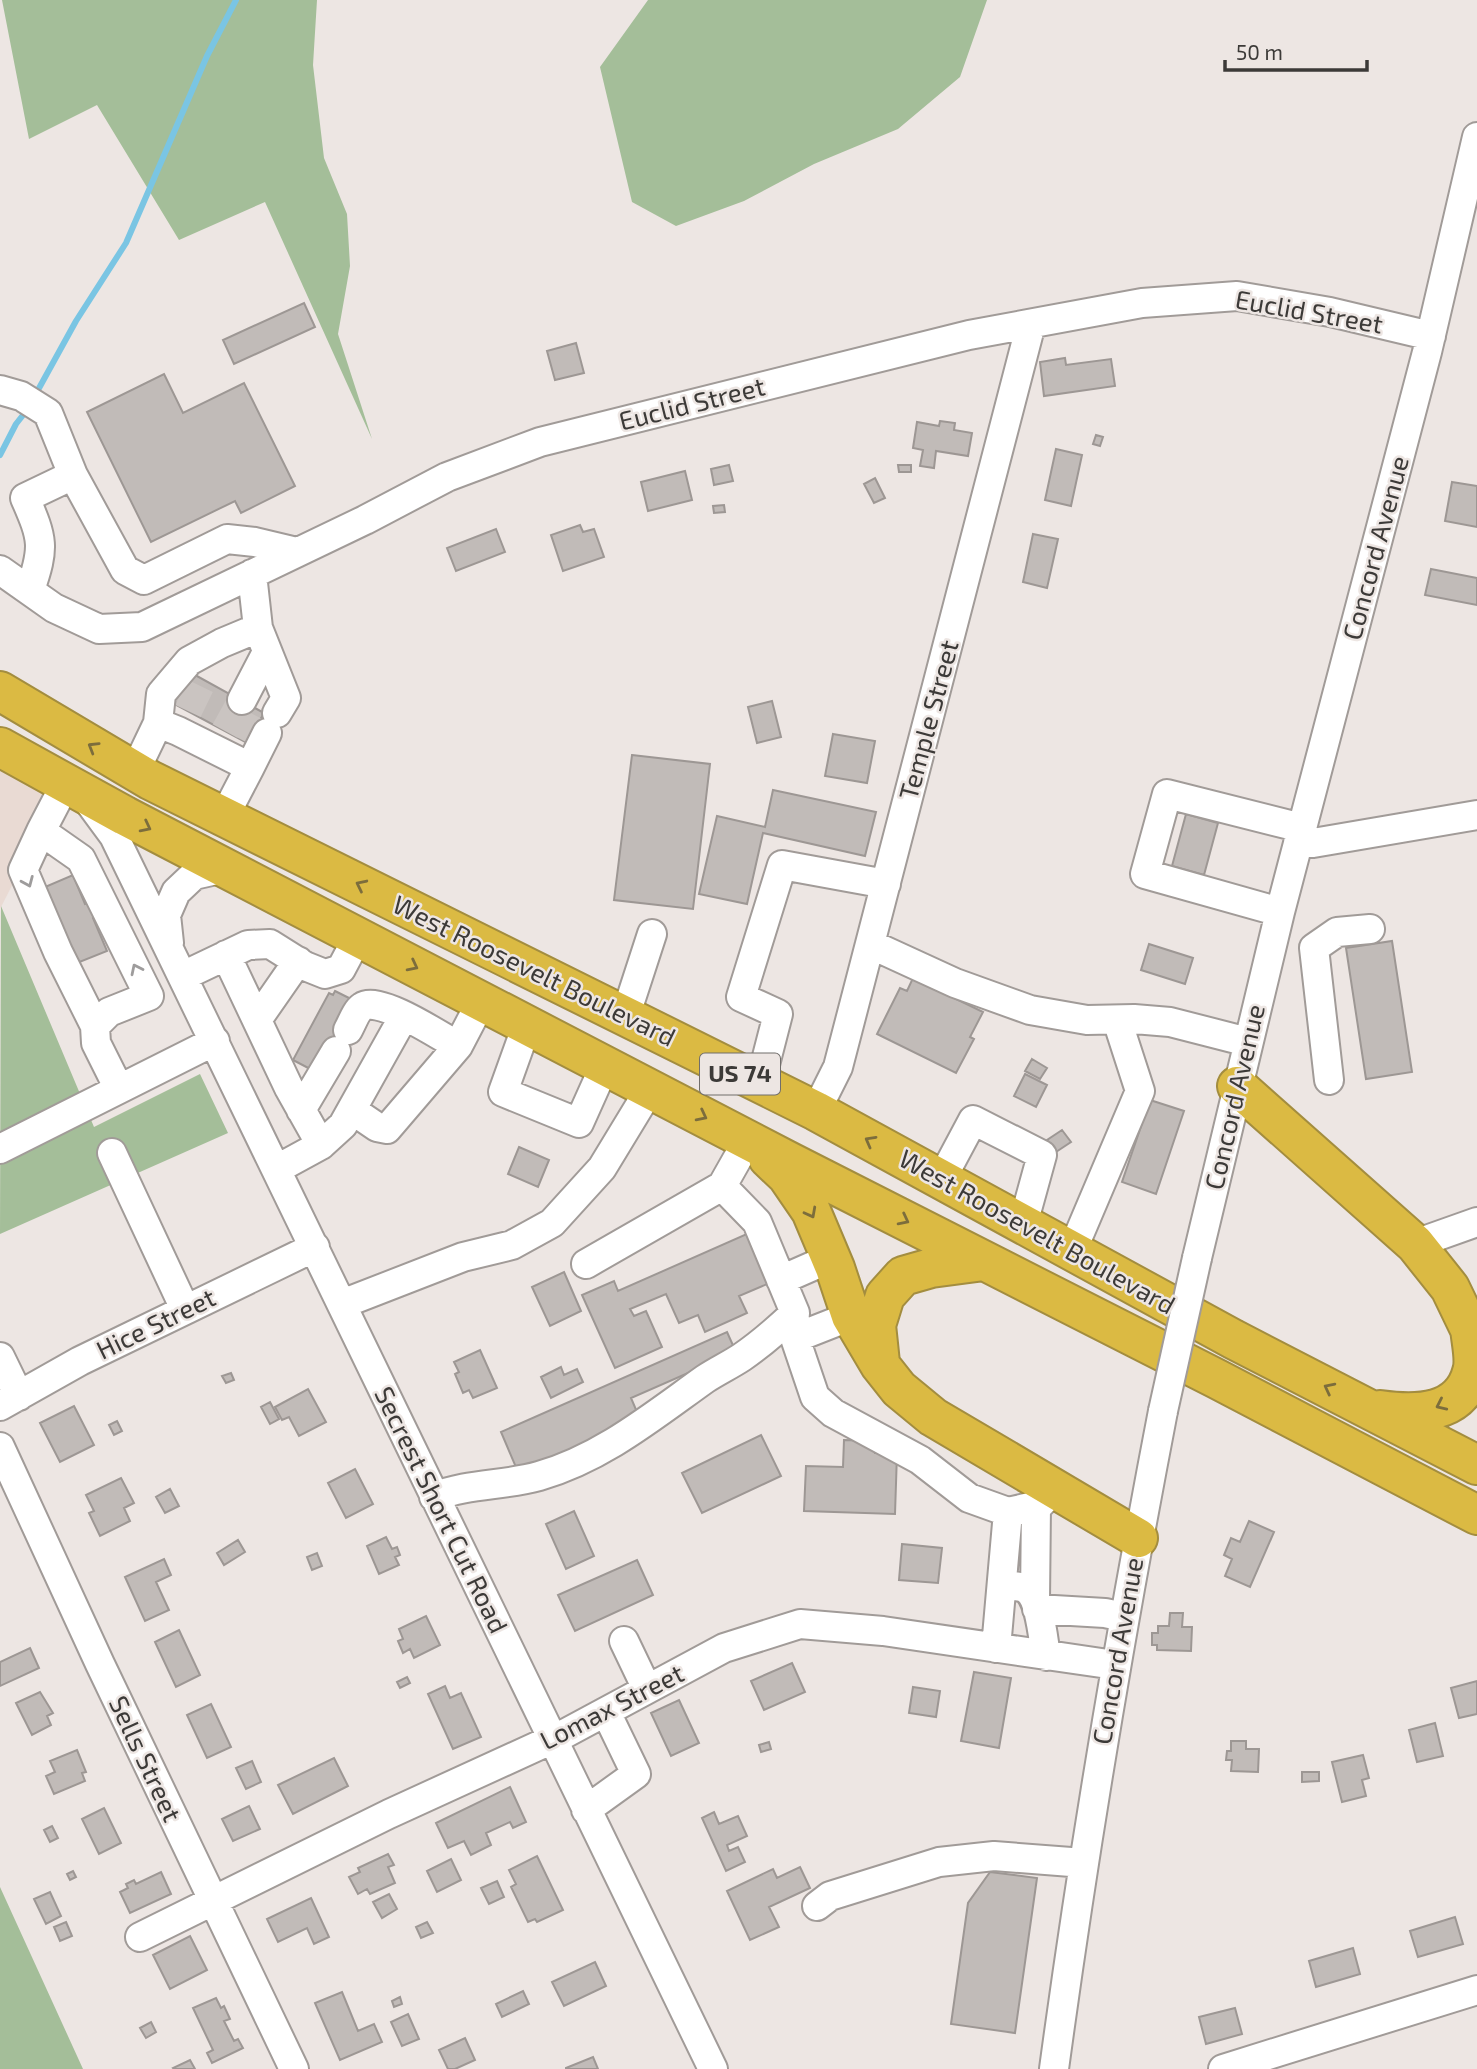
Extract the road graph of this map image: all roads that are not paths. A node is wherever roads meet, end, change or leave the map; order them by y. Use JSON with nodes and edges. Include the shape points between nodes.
{"nodes":[{"id":1,"x":1477,"y":137,"type":"edge"},
{"id":2,"x":1031,"y":324,"type":"junction"},
{"id":3,"x":1431,"y":336,"type":"junction"},
{"id":4,"x":0,"y":390,"type":"edge"},
{"id":5,"x":74,"y":475,"type":"junction"},
{"id":6,"x":298,"y":552,"type":"junction"},
{"id":7,"x":0,"y":570,"type":"edge"},
{"id":8,"x":252,"y":574,"type":"junction"},
{"id":9,"x":30,"y":590,"type":"junction"},
{"id":10,"x":222,"y":643,"type":"junction"},
{"id":11,"x":267,"y":652,"type":"junction"},
{"id":12,"x":204,"y":680,"type":"tunnel mouth"},
{"id":13,"x":0,"y":691,"type":"edge"},
{"id":14,"x":175,"y":722,"type":"junction"},
{"id":15,"x":246,"y":734,"type":"junction"},
{"id":16,"x":0,"y":747,"type":"edge"},
{"id":17,"x":135,"y":771,"type":"junction"},
{"id":18,"x":74,"y":787,"type":"junction"},
{"id":19,"x":1477,"y":815,"type":"edge"},
{"id":20,"x":224,"y":817,"type":"junction"},
{"id":21,"x":41,"y":831,"type":"junction"},
{"id":22,"x":1300,"y":836,"type":"junction"},
{"id":23,"x":225,"y":868,"type":"junction"},
{"id":24,"x":886,"y":884,"type":"junction"},
{"id":25,"x":1277,"y":926,"type":"junction"},
{"id":26,"x":1370,"y":929,"type":"dead end"},
{"id":27,"x":652,"y":934,"type":"dead end"},
{"id":28,"x":358,"y":937,"type":"junction"},
{"id":29,"x":870,"y":944,"type":"junction"},
{"id":30,"x":1314,"y":948,"type":"junction"},
{"id":31,"x":170,"y":950,"type":"junction"},
{"id":32,"x":226,"y":955,"type":"junction"},
{"id":33,"x":298,"y":961,"type":"junction"},
{"id":34,"x":183,"y":976,"type":"junction"},
{"id":35,"x":481,"y":1002,"type":"junction"},
{"id":36,"x":396,"y":1012,"type":"junction"},
{"id":37,"x":625,"y":1017,"type":"junction"},
{"id":38,"x":257,"y":1020,"type":"junction"},
{"id":39,"x":1117,"y":1020,"type":"junction"},
{"id":40,"x":527,"y":1025,"type":"junction"},
{"id":41,"x":95,"y":1026,"type":"junction"},
{"id":42,"x":215,"y":1041,"type":"junction"},
{"id":43,"x":1248,"y":1042,"type":"junction"},
{"id":44,"x":457,"y":1046,"type":"junction"},
{"id":45,"x":605,"y":1065,"type":"junction"},
{"id":46,"x":1329,"y":1080,"type":"dead end"},
{"id":47,"x":760,"y":1084,"type":"junction"},
{"id":48,"x":1237,"y":1086,"type":"junction"},
{"id":49,"x":119,"y":1089,"type":"junction"},
{"id":50,"x":650,"y":1089,"type":"junction"},
{"id":51,"x":301,"y":1110,"type":"junction"},
{"id":52,"x":352,"y":1110,"type":"junction"},
{"id":53,"x":816,"y":1111,"type":"junction"},
{"id":54,"x":750,"y":1141,"type":"junction"},
{"id":55,"x":321,"y":1145,"type":"junction"},
{"id":56,"x":0,"y":1149,"type":"edge"},
{"id":57,"x":112,"y":1153,"type":"dead end"},
{"id":58,"x":277,"y":1169,"type":"junction"},
{"id":59,"x":942,"y":1180,"type":"junction"},
{"id":60,"x":722,"y":1186,"type":"junction"},
{"id":61,"x":1477,"y":1222,"type":"edge"},
{"id":62,"x":1023,"y":1224,"type":"junction"},
{"id":63,"x":1415,"y":1244,"type":"junction"},
{"id":64,"x":315,"y":1247,"type":"junction"},
{"id":65,"x":1072,"y":1251,"type":"junction"},
{"id":66,"x":984,"y":1261,"type":"junction"},
{"id":67,"x":833,"y":1263,"type":"junction"},
{"id":68,"x":586,"y":1264,"type":"dead end"},
{"id":69,"x":781,"y":1280,"type":"junction"},
{"id":70,"x":342,"y":1304,"type":"junction"},
{"id":71,"x":186,"y":1310,"type":"junction"},
{"id":72,"x":863,"y":1320,"type":"junction"},
{"id":73,"x":795,"y":1325,"type":"junction"},
{"id":74,"x":1474,"y":1336,"type":"edge"},
{"id":75,"x":0,"y":1357,"type":"edge"},
{"id":76,"x":9,"y":1401,"type":"edge"},
{"id":77,"x":1366,"y":1408,"type":"junction"},
{"id":78,"x":0,"y":1447,"type":"edge"},
{"id":79,"x":1477,"y":1465,"type":"edge"},
{"id":80,"x":434,"y":1497,"type":"junction"},
{"id":81,"x":1046,"y":1497,"type":"junction"},
{"id":82,"x":1462,"y":1507,"type":"edge"},
{"id":83,"x":1008,"y":1512,"type":"junction"},
{"id":84,"x":1477,"y":1523,"type":"edge"},
{"id":85,"x":1138,"y":1538,"type":"junction"},
{"id":86,"x":1002,"y":1587,"type":"junction"},
{"id":87,"x":1036,"y":1604,"type":"junction"},
{"id":88,"x":1124,"y":1617,"type":"junction"},
{"id":89,"x":624,"y":1641,"type":"dead end"},
{"id":90,"x":996,"y":1648,"type":"junction"},
{"id":91,"x":1046,"y":1656,"type":"junction"},
{"id":92,"x":1115,"y":1665,"type":"junction"},
{"id":93,"x":647,"y":1689,"type":"junction"},
{"id":94,"x":606,"y":1712,"type":"junction"},
{"id":95,"x":551,"y":1740,"type":"junction"},
{"id":96,"x":586,"y":1810,"type":"junction"},
{"id":97,"x":1084,"y":1863,"type":"junction"},
{"id":98,"x":212,"y":1901,"type":"junction"},
{"id":99,"x":817,"y":1906,"type":"dead end"},
{"id":100,"x":139,"y":1937,"type":"dead end"},
{"id":101,"x":1477,"y":1990,"type":"edge"},
{"id":102,"x":1294,"y":2058,"type":"edge"},
{"id":103,"x":294,"y":2069,"type":"edge"},
{"id":104,"x":713,"y":2069,"type":"edge"},
{"id":105,"x":1054,"y":2069,"type":"edge"},
{"id":106,"x":1223,"y":2069,"type":"edge"}],
"edges":[{"from":1,"to":3,"type":"street","name":"Concord Avenue"},
{"from":2,"to":3,"type":"street","name":"Euclid Street","via":[[1142,303],[1237,296]]},
{"from":2,"to":6,"type":"street","name":"Euclid Street","via":[[969,335],[540,442],[447,477]]},
{"from":2,"to":24,"type":"street","name":"Temple Street"},
{"from":3,"to":22,"type":"street","name":"Concord Avenue"},
{"from":4,"to":5,"type":"street","via":[[21,396],[48,413]]},
{"from":5,"to":6,"type":"street","via":[[125,570],[144,580],[227,539]]},
{"from":5,"to":9,"type":"street","via":[[25,498],[40,531],[40,561]]},
{"from":6,"to":8,"type":"street","name":"Euclid Street"},
{"from":7,"to":9,"type":"street","name":"Euclid Street"},
{"from":8,"to":9,"type":"street","name":"Euclid Street","via":[[142,627],[99,629],[54,608]]},
{"from":8,"to":11,"type":"street"},
{"from":10,"to":11,"type":"street"},
{"from":10,"to":12,"type":"street"},
{"from":10,"to":14,"type":"street","via":[[189,661],[161,694]]},
{"from":11,"to":15,"type":"street"},
{"from":11,"to":15,"type":"street","via":[[286,698]]},
{"from":17,"to":13,"type":"highway","name":"West Roosevelt Boulevard","number":"US 74","one_way":true},
{"from":14,"to":15,"type":"street"},
{"from":14,"to":17,"type":"street"},
{"from":15,"to":20,"type":"street"},
{"from":16,"to":18,"type":"highway","name":"West Roosevelt Boulevard","number":"US 74"},
{"from":17,"to":20,"type":"highway","name":"West Roosevelt Boulevard","number":"US 74"},
{"from":18,"to":21,"type":"street"},
{"from":18,"to":23,"type":"highway","name":"West Roosevelt Boulevard","number":"US 74","one_way":true},
{"from":18,"to":31,"type":"street","name":"Secrest Short Cut Road","via":[[114,836]]},
{"from":19,"to":22,"type":"street","via":[[1313,843]]},
{"from":37,"to":20,"type":"highway","name":"West Roosevelt Boulevard","number":"US 74","one_way":true},
{"from":21,"to":41,"type":"street","one_way":true,"via":[[23,870]]},
{"from":41,"to":21,"type":"street","one_way":true,"via":[[109,1012],[149,996],[81,859]]},
{"from":22,"to":25,"type":"street","name":"Concord Avenue"},
{"from":22,"to":25,"type":"street","via":[[1167,794],[1145,873]]},
{"from":23,"to":28,"type":"highway","name":"West Roosevelt Boulevard","number":"US 74"},
{"from":23,"to":31,"type":"street","name":"Secrest Short Cut Road","via":[[194,875],[176,892],[166,915]]},
{"from":24,"to":29,"type":"street","name":"Temple Street"},
{"from":24,"to":47,"type":"street","via":[[782,864],[741,997],[778,1014]]},
{"from":25,"to":30,"type":"street"},
{"from":25,"to":43,"type":"street","name":"Concord Avenue"},
{"from":26,"to":30,"type":"street","via":[[1337,932]]},
{"from":27,"to":37,"type":"street"},
{"from":28,"to":33,"type":"street","via":[[341,969],[326,974]]},
{"from":28,"to":35,"type":"highway","name":"West Roosevelt Boulevard","number":"US 74","one_way":true},
{"from":29,"to":39,"type":"street","via":[[955,983],[1030,1010]]},
{"from":29,"to":53,"type":"street","name":"Temple Street","via":[[838,1067]]},
{"from":30,"to":46,"type":"street"},
{"from":31,"to":34,"type":"street","name":"Secrest Short Cut Road"},
{"from":32,"to":33,"type":"street","via":[[248,945],[271,944]]},
{"from":32,"to":34,"type":"street"},
{"from":32,"to":38,"type":"street"},
{"from":33,"to":38,"type":"street"},
{"from":34,"to":42,"type":"street","name":"Secrest Short Cut Road"},
{"from":35,"to":40,"type":"highway","name":"West Roosevelt Boulevard","number":"US 74"},
{"from":35,"to":44,"type":"street"},
{"from":36,"to":44,"type":"street"},
{"from":36,"to":51,"type":"street","via":[[372,1003],[361,1007]]},
{"from":36,"to":52,"type":"street"},
{"from":37,"to":47,"type":"highway","name":"West Roosevelt Boulevard","number":"US 74"},
{"from":38,"to":51,"type":"street"},
{"from":39,"to":43,"type":"street","via":[[1170,1022]]},
{"from":39,"to":65,"type":"street","via":[[1140,1091]]},
{"from":40,"to":45,"type":"highway","name":"West Roosevelt Boulevard","number":"US 74"},
{"from":40,"to":45,"type":"street","via":[[503,1092],[579,1123]]},
{"from":41,"to":49,"type":"street","via":[[96,1043]]},
{"from":42,"to":49,"type":"street"},
{"from":42,"to":58,"type":"street","name":"Secrest Short Cut Road"},
{"from":43,"to":48,"type":"street","name":"Concord Avenue"},
{"from":44,"to":52,"type":"street","via":[[387,1129]]},
{"from":45,"to":50,"type":"highway","name":"West Roosevelt Boulevard","number":"US 74"},
{"from":47,"to":53,"type":"highway","name":"West Roosevelt Boulevard","number":"US 74"},
{"from":48,"to":63,"type":"highway"},
{"from":48,"to":85,"type":"street","name":"Concord Avenue","bridge":true},
{"from":49,"to":56,"type":"street"},
{"from":50,"to":54,"type":"highway","name":"West Roosevelt Boulevard","number":"US 74","one_way":true},
{"from":50,"to":70,"type":"street","via":[[603,1168],[552,1223],[512,1245],[463,1257]]},
{"from":51,"to":55,"type":"street"},
{"from":52,"to":55,"type":"street"},
{"from":59,"to":53,"type":"highway","name":"West Roosevelt Boulevard","number":"US 74","one_way":true},
{"from":54,"to":60,"type":"street"},
{"from":54,"to":66,"type":"highway","name":"West Roosevelt Boulevard","number":"US 74","one_way":true},
{"from":54,"to":67,"type":"highway","one_way":true,"via":[[787,1176],[811,1211]]},
{"from":55,"to":58,"type":"street"},
{"from":57,"to":71,"type":"street"},
{"from":58,"to":64,"type":"street","name":"Secrest Short Cut Road"},
{"from":59,"to":62,"type":"highway","name":"West Roosevelt Boulevard","number":"US 74"},
{"from":59,"to":62,"type":"street","via":[[973,1120],[1042,1155]]},
{"from":60,"to":68,"type":"street"},
{"from":60,"to":69,"type":"street","via":[[757,1222]]},
{"from":61,"to":63,"type":"street"},
{"from":62,"to":65,"type":"highway","name":"West Roosevelt Boulevard","number":"US 74"},
{"from":63,"to":74,"type":"highway","via":[[1450,1288]]},
{"from":64,"to":70,"type":"street","name":"Secrest Short Cut Road"},
{"from":64,"to":71,"type":"street","name":"Hice Street"},
{"from":77,"to":65,"type":"highway","name":"West Roosevelt Boulevard","number":"US 74","one_way":true},
{"from":66,"to":72,"type":"highway","via":[[903,1276]]},
{"from":66,"to":82,"type":"highway","name":"West Roosevelt Boulevard","number":"US 74"},
{"from":67,"to":69,"type":"street"},
{"from":67,"to":72,"type":"highway","via":[[856,1272],[863,1285]]},
{"from":69,"to":73,"type":"street"},
{"from":70,"to":80,"type":"street","name":"Secrest Short Cut Road"},
{"from":71,"to":76,"type":"street","name":"Hice Street"},
{"from":72,"to":73,"type":"street"},
{"from":72,"to":81,"type":"highway","via":[[880,1365],[899,1389]]},
{"from":73,"to":80,"type":"street","via":[[773,1334],[627,1436],[578,1460],[541,1476],[454,1489]]},
{"from":73,"to":83,"type":"street","via":[[815,1397],[833,1413],[920,1460],[969,1498]]},
{"from":74,"to":77,"type":"highway","one_way":true,"via":[[1473,1370],[1464,1392],[1439,1409],[1410,1414]]},
{"from":75,"to":76,"type":"street"},
{"from":77,"to":79,"type":"highway","name":"West Roosevelt Boulevard","number":"US 74"},
{"from":78,"to":98,"type":"street","name":"Sells Street"},
{"from":80,"to":95,"type":"street","name":"Secrest Short Cut Road"},
{"from":81,"to":83,"type":"street"},
{"from":81,"to":85,"type":"highway"},
{"from":81,"to":87,"type":"street"},
{"from":82,"to":84,"type":"highway","name":"West Roosevelt Boulevard"},
{"from":83,"to":86,"type":"street"},
{"from":85,"to":88,"type":"street","name":"Concord Avenue"},
{"from":86,"to":87,"type":"street","via":[[1026,1589]]},
{"from":86,"to":90,"type":"street"},
{"from":87,"to":88,"type":"street"},
{"from":87,"to":91,"type":"street"},
{"from":88,"to":92,"type":"street","name":"Concord Avenue"},
{"from":89,"to":93,"type":"street"},
{"from":90,"to":91,"type":"street","name":"Lomax Street"},
{"from":90,"to":93,"type":"street","name":"Lomax Street","via":[[800,1624],[724,1648]]},
{"from":91,"to":92,"type":"street","name":"Lomax Street"},
{"from":92,"to":97,"type":"street","name":"Concord Avenue"},
{"from":93,"to":94,"type":"street","name":"Lomax Street"},
{"from":94,"to":95,"type":"street","name":"Lomax Street"},
{"from":94,"to":96,"type":"street","via":[[636,1774]]},
{"from":95,"to":96,"type":"street","name":"Secrest Short Cut Road"},
{"from":95,"to":98,"type":"street","name":"Lomax Street"},
{"from":96,"to":104,"type":"street","name":"Secrest Short Cut Road"},
{"from":97,"to":99,"type":"street","via":[[994,1856],[939,1862],[830,1896]]},
{"from":97,"to":105,"type":"street","name":"Concord Avenue"},
{"from":98,"to":100,"type":"street","name":"Lomax Street"},
{"from":98,"to":103,"type":"street","name":"Sells Street"},
{"from":101,"to":102,"type":"street"},
{"from":102,"to":106,"type":"street"}]}
